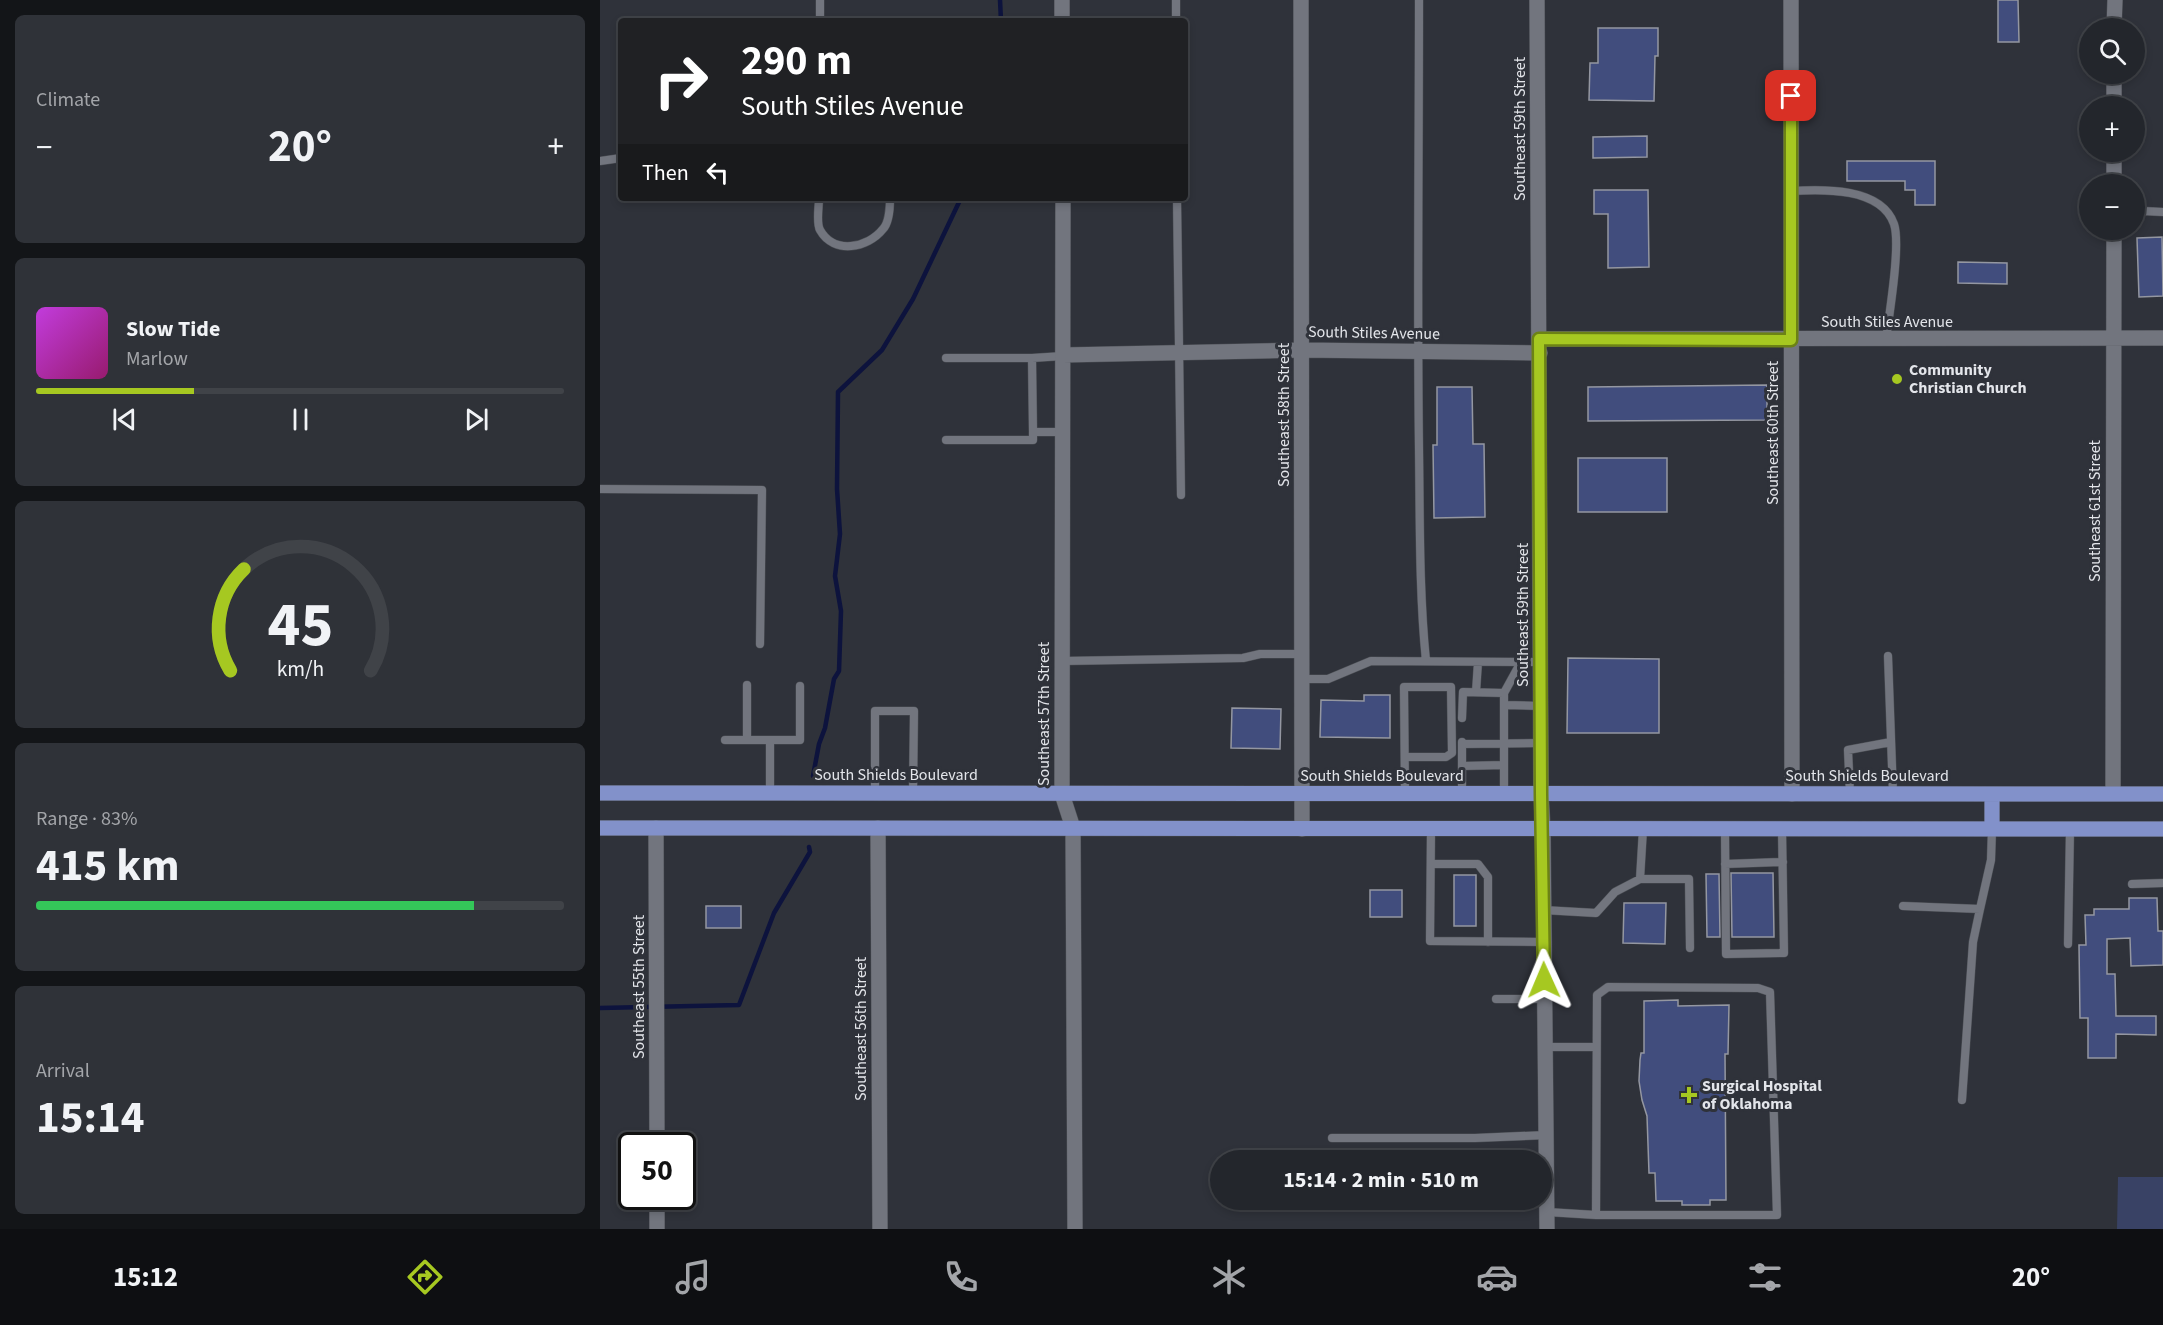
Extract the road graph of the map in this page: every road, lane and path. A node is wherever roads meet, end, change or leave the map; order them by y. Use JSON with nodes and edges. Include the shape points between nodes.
{"nodes":[{"id":1,"x":820,"y":0,"type":"edge"},
{"id":2,"x":1062,"y":0,"type":"edge"},
{"id":3,"x":1176,"y":0,"type":"edge"},
{"id":4,"x":1301,"y":0,"type":"edge"},
{"id":5,"x":1419,"y":0,"type":"edge"},
{"id":6,"x":1537,"y":0,"type":"edge"},
{"id":7,"x":1791,"y":0,"type":"edge"},
{"id":8,"x":2115,"y":0,"type":"edge"},
{"id":9,"x":820,"y":18,"type":"edge"},
{"id":10,"x":1062,"y":18,"type":"edge"},
{"id":11,"x":1176,"y":18,"type":"edge"},
{"id":12,"x":2114,"y":18,"type":"edge"},
{"id":13,"x":618,"y":158,"type":"edge"},
{"id":14,"x":600,"y":160,"type":"edge"},
{"id":15,"x":1791,"y":191,"type":"junction"},
{"id":16,"x":819,"y":201,"type":"edge"},
{"id":17,"x":890,"y":201,"type":"edge"},
{"id":18,"x":1063,"y":201,"type":"edge"},
{"id":19,"x":1177,"y":201,"type":"edge"},
{"id":20,"x":2145,"y":211,"type":"edge"},
{"id":21,"x":2163,"y":212,"type":"edge"},
{"id":22,"x":2117,"y":240,"type":"edge"},
{"id":23,"x":2113,"y":338,"type":"junction"},
{"id":24,"x":2163,"y":338,"type":"edge"},
{"id":25,"x":1791,"y":340,"type":"junction"},
{"id":26,"x":1886,"y":340,"type":"junction"},
{"id":27,"x":1539,"y":346,"type":"junction"},
{"id":28,"x":1302,"y":350,"type":"junction"},
{"id":29,"x":1417,"y":351,"type":"junction"},
{"id":30,"x":1179,"y":352,"type":"junction"},
{"id":31,"x":1063,"y":356,"type":"junction"},
{"id":32,"x":945,"y":358,"type":"dead end"},
{"id":33,"x":1032,"y":358,"type":"junction"},
{"id":34,"x":1033,"y":432,"type":"junction"},
{"id":35,"x":1063,"y":432,"type":"junction"},
{"id":36,"x":946,"y":440,"type":"dead end"},
{"id":37,"x":600,"y":489,"type":"edge"},
{"id":38,"x":1181,"y":495,"type":"dead end"},
{"id":39,"x":760,"y":644,"type":"dead end"},
{"id":40,"x":1302,"y":654,"type":"junction"},
{"id":41,"x":1888,"y":656,"type":"dead end"},
{"id":42,"x":1062,"y":661,"type":"junction"},
{"id":43,"x":1426,"y":661,"type":"junction"},
{"id":44,"x":1478,"y":662,"type":"junction"},
{"id":45,"x":1521,"y":662,"type":"junction"},
{"id":46,"x":1541,"y":662,"type":"junction"},
{"id":47,"x":1302,"y":679,"type":"junction"},
{"id":48,"x":747,"y":685,"type":"dead end"},
{"id":49,"x":800,"y":686,"type":"dead end"},
{"id":50,"x":1476,"y":692,"type":"junction"},
{"id":51,"x":1504,"y":693,"type":"junction"},
{"id":52,"x":1504,"y":705,"type":"junction"},
{"id":53,"x":1541,"y":706,"type":"junction"},
{"id":54,"x":1462,"y":718,"type":"dead end"},
{"id":55,"x":725,"y":740,"type":"dead end"},
{"id":56,"x":747,"y":740,"type":"junction"},
{"id":57,"x":770,"y":740,"type":"junction"},
{"id":58,"x":1891,"y":742,"type":"junction"},
{"id":59,"x":1541,"y":743,"type":"junction"},
{"id":60,"x":1504,"y":744,"type":"junction"},
{"id":61,"x":1405,"y":757,"type":"junction"},
{"id":62,"x":1504,"y":765,"type":"junction"},
{"id":63,"x":1462,"y":766,"type":"junction"},
{"id":64,"x":600,"y":793,"type":"edge"},
{"id":65,"x":770,"y":793,"type":"junction"},
{"id":66,"x":875,"y":793,"type":"junction"},
{"id":67,"x":913,"y":793,"type":"junction"},
{"id":68,"x":2113,"y":793,"type":"junction"},
{"id":69,"x":1062,"y":794,"type":"junction"},
{"id":70,"x":1301,"y":794,"type":"junction"},
{"id":71,"x":1462,"y":794,"type":"junction"},
{"id":72,"x":1504,"y":794,"type":"junction"},
{"id":73,"x":1541,"y":794,"type":"junction"},
{"id":74,"x":1792,"y":794,"type":"junction"},
{"id":75,"x":1850,"y":794,"type":"junction"},
{"id":76,"x":1893,"y":794,"type":"junction"},
{"id":77,"x":1992,"y":794,"type":"junction"},
{"id":78,"x":2163,"y":794,"type":"edge"},
{"id":79,"x":1405,"y":795,"type":"junction"},
{"id":80,"x":600,"y":828,"type":"edge"},
{"id":81,"x":656,"y":828,"type":"junction"},
{"id":82,"x":878,"y":828,"type":"junction"},
{"id":83,"x":1073,"y":828,"type":"junction"},
{"id":84,"x":1302,"y":829,"type":"junction"},
{"id":85,"x":1431,"y":829,"type":"junction"},
{"id":86,"x":1543,"y":829,"type":"junction"},
{"id":87,"x":1642,"y":829,"type":"junction"},
{"id":88,"x":1725,"y":829,"type":"junction"},
{"id":89,"x":1782,"y":829,"type":"junction"},
{"id":90,"x":1992,"y":829,"type":"junction"},
{"id":91,"x":2070,"y":829,"type":"junction"},
{"id":92,"x":2163,"y":829,"type":"edge"},
{"id":93,"x":1783,"y":862,"type":"junction"},
{"id":94,"x":1431,"y":864,"type":"junction"},
{"id":95,"x":1725,"y":864,"type":"junction"},
{"id":96,"x":1640,"y":879,"type":"junction"},
{"id":97,"x":2163,"y":883,"type":"edge"},
{"id":98,"x":2132,"y":884,"type":"dead end"},
{"id":99,"x":1903,"y":906,"type":"dead end"},
{"id":100,"x":1980,"y":909,"type":"junction"},
{"id":101,"x":1543,"y":910,"type":"junction"},
{"id":102,"x":1488,"y":942,"type":"junction"},
{"id":103,"x":1543,"y":942,"type":"junction"},
{"id":104,"x":2068,"y":944,"type":"dead end"},
{"id":105,"x":1690,"y":948,"type":"dead end"},
{"id":106,"x":1496,"y":999,"type":"dead end"},
{"id":107,"x":1544,"y":999,"type":"junction"},
{"id":108,"x":1546,"y":1047,"type":"junction"},
{"id":109,"x":1595,"y":1047,"type":"junction"},
{"id":110,"x":1962,"y":1100,"type":"dead end"},
{"id":111,"x":657,"y":1132,"type":"edge"},
{"id":112,"x":1547,"y":1135,"type":"junction"},
{"id":113,"x":1332,"y":1138,"type":"dead end"},
{"id":114,"x":657,"y":1210,"type":"edge"},
{"id":115,"x":1547,"y":1212,"type":"junction"},
{"id":116,"x":1596,"y":1215,"type":"junction"},
{"id":117,"x":657,"y":1229,"type":"edge"},
{"id":118,"x":880,"y":1229,"type":"edge"},
{"id":119,"x":1075,"y":1229,"type":"edge"},
{"id":120,"x":1547,"y":1229,"type":"edge"}],
"edges":[{"from":1,"to":9,"type":"lane"},
{"from":2,"to":10,"type":"street"},
{"from":3,"to":11,"type":"lane"},
{"from":4,"to":28,"type":"street","name":"Southeast 58th Street"},
{"from":5,"to":29,"type":"lane"},
{"from":6,"to":27,"type":"street","name":"Southeast 59th Street"},
{"from":7,"to":15,"type":"street","name":"Southeast 60th Street"},
{"from":8,"to":12,"type":"street"},
{"from":13,"to":14,"type":"lane"},
{"from":15,"to":25,"type":"street","name":"Southeast 60th Street"},
{"from":15,"to":26,"type":"lane","via":[[1847,192],[1884,208],[1894,224],[1896,243]]},
{"from":16,"to":17,"type":"lane","via":[[819,229],[830,242],[851,247],[866,244],[885,228]]},
{"from":18,"to":31,"type":"street","name":"Southeast 57th Street"},
{"from":19,"to":30,"type":"lane"},
{"from":20,"to":21,"type":"lane"},
{"from":22,"to":23,"type":"street","name":"Southeast 61st Street"},
{"from":23,"to":24,"type":"street","name":"South Stiles Avenue"},
{"from":23,"to":26,"type":"street","name":"South Stiles Avenue"},
{"from":23,"to":68,"type":"street","name":"Southeast 61st Street"},
{"from":25,"to":26,"type":"street","name":"South Stiles Avenue"},
{"from":25,"to":27,"type":"street","name":"South Stiles Avenue"},
{"from":25,"to":74,"type":"street","name":"Southeast 60th Street"},
{"from":27,"to":29,"type":"street","name":"South Stiles Avenue"},
{"from":27,"to":46,"type":"street","name":"Southeast 59th Street"},
{"from":28,"to":29,"type":"street","name":"South Stiles Avenue"},
{"from":28,"to":30,"type":"street","name":"South Stiles Avenue"},
{"from":28,"to":40,"type":"street","name":"Southeast 58th Street"},
{"from":29,"to":43,"type":"lane","via":[[1421,612]]},
{"from":30,"to":31,"type":"street","name":"South Stiles Avenue"},
{"from":30,"to":38,"type":"lane"},
{"from":31,"to":33,"type":"lane"},
{"from":31,"to":35,"type":"street","name":"Southeast 57th Street"},
{"from":32,"to":33,"type":"lane"},
{"from":33,"to":34,"type":"lane"},
{"from":34,"to":35,"type":"lane"},
{"from":34,"to":36,"type":"lane","via":[[1033,440]]},
{"from":35,"to":42,"type":"street","name":"Southeast 57th Street"},
{"from":37,"to":39,"type":"lane","via":[[762,490]]},
{"from":40,"to":42,"type":"lane"},
{"from":40,"to":47,"type":"street","name":"Southeast 58th Street"},
{"from":41,"to":58,"type":"lane"},
{"from":42,"to":69,"type":"street","name":"Southeast 57th Street"},
{"from":43,"to":44,"type":"lane"},
{"from":43,"to":47,"type":"lane","via":[[1371,661],[1328,679]]},
{"from":44,"to":45,"type":"lane"},
{"from":44,"to":50,"type":"lane"},
{"from":45,"to":46,"type":"lane"},
{"from":45,"to":51,"type":"lane"},
{"from":46,"to":53,"type":"street","name":"Southeast 59th Street"},
{"from":47,"to":70,"type":"street","name":"Southeast 58th Street"},
{"from":48,"to":56,"type":"lane"},
{"from":49,"to":57,"type":"lane","via":[[800,740]]},
{"from":50,"to":51,"type":"lane"},
{"from":50,"to":54,"type":"lane","via":[[1463,692]]},
{"from":51,"to":52,"type":"lane"},
{"from":52,"to":53,"type":"lane"},
{"from":52,"to":60,"type":"lane"},
{"from":53,"to":59,"type":"street","name":"Southeast 59th Street"},
{"from":55,"to":56,"type":"lane"},
{"from":56,"to":57,"type":"lane"},
{"from":57,"to":65,"type":"lane"},
{"from":58,"to":75,"type":"lane","via":[[1848,750]]},
{"from":58,"to":76,"type":"lane"},
{"from":59,"to":60,"type":"lane"},
{"from":59,"to":73,"type":"street","name":"Southeast 59th Street"},
{"from":60,"to":62,"type":"lane"},
{"from":60,"to":63,"type":"lane","via":[[1462,742]]},
{"from":61,"to":61,"type":"lane","via":[[1404,687],[1451,687],[1452,753],[1446,757]]},
{"from":61,"to":79,"type":"lane"},
{"from":62,"to":63,"type":"lane"},
{"from":62,"to":72,"type":"lane"},
{"from":63,"to":71,"type":"lane"},
{"from":64,"to":65,"type":"main road","name":"South Shields Boulevard"},
{"from":65,"to":66,"type":"main road","name":"South Shields Boulevard"},
{"from":66,"to":67,"type":"main road","name":"South Shields Boulevard"},
{"from":66,"to":67,"type":"lane","via":[[875,711],[914,711]]},
{"from":67,"to":69,"type":"main road","name":"South Shields Boulevard"},
{"from":68,"to":77,"type":"main road","name":"South Shields Boulevard"},
{"from":68,"to":78,"type":"main road","name":"South Shields Boulevard"},
{"from":69,"to":70,"type":"main road","name":"South Shields Boulevard"},
{"from":69,"to":83,"type":"street","name":"Southeast 57th Street"},
{"from":70,"to":79,"type":"main road","name":"South Shields Boulevard"},
{"from":70,"to":84,"type":"street","name":"Southeast 58th Street"},
{"from":71,"to":72,"type":"main road","name":"South Shields Boulevard"},
{"from":71,"to":79,"type":"main road","name":"South Shields Boulevard"},
{"from":72,"to":73,"type":"main road","name":"South Shields Boulevard"},
{"from":73,"to":74,"type":"main road","name":"South Shields Boulevard"},
{"from":73,"to":86,"type":"street","name":"Southeast 59th Street"},
{"from":74,"to":75,"type":"main road","name":"South Shields Boulevard"},
{"from":75,"to":76,"type":"main road","name":"South Shields Boulevard"},
{"from":76,"to":77,"type":"main road","name":"South Shields Boulevard"},
{"from":77,"to":90,"type":"main road"},
{"from":80,"to":81,"type":"main road"},
{"from":81,"to":82,"type":"main road"},
{"from":81,"to":111,"type":"street","name":"Southeast 55th Street"},
{"from":82,"to":83,"type":"main road"},
{"from":82,"to":118,"type":"street","name":"Southeast 56th Street"},
{"from":83,"to":84,"type":"main road"},
{"from":83,"to":119,"type":"street","name":"Southeast 57th Street"},
{"from":84,"to":85,"type":"main road"},
{"from":85,"to":86,"type":"main road"},
{"from":85,"to":94,"type":"lane"},
{"from":86,"to":87,"type":"main road"},
{"from":86,"to":101,"type":"street","name":"Southeast 59th Street"},
{"from":87,"to":88,"type":"main road"},
{"from":87,"to":96,"type":"lane"},
{"from":88,"to":89,"type":"main road"},
{"from":88,"to":95,"type":"lane"},
{"from":89,"to":90,"type":"main road"},
{"from":89,"to":93,"type":"lane"},
{"from":90,"to":91,"type":"main road"},
{"from":90,"to":100,"type":"lane","via":[[1991,860]]},
{"from":91,"to":92,"type":"main road"},
{"from":91,"to":104,"type":"lane"},
{"from":93,"to":95,"type":"lane"},
{"from":93,"to":95,"type":"lane","via":[[1784,953],[1726,954]]},
{"from":94,"to":102,"type":"lane","via":[[1478,864],[1488,877]]},
{"from":94,"to":102,"type":"lane","via":[[1430,942]]},
{"from":96,"to":101,"type":"lane","via":[[1615,892],[1596,913]]},
{"from":96,"to":105,"type":"lane","via":[[1689,879]]},
{"from":97,"to":98,"type":"lane"},
{"from":99,"to":100,"type":"lane"},
{"from":100,"to":110,"type":"lane","via":[[1973,942]]},
{"from":101,"to":103,"type":"street","name":"Southeast 59th Street"},
{"from":102,"to":103,"type":"lane"},
{"from":103,"to":107,"type":"street","name":"Southeast 59th Street"},
{"from":106,"to":107,"type":"lane"},
{"from":107,"to":108,"type":"street","name":"Southeast 59th Street"},
{"from":108,"to":109,"type":"lane"},
{"from":108,"to":112,"type":"street","name":"Southeast 59th Street"},
{"from":109,"to":116,"type":"lane"},
{"from":109,"to":116,"type":"lane","via":[[1597,995],[1608,987],[1758,988],[1770,992],[1777,1215]]},
{"from":112,"to":113,"type":"lane"},
{"from":112,"to":115,"type":"street","name":"Southeast 59th Street"},
{"from":114,"to":117,"type":"street"},
{"from":115,"to":116,"type":"lane"},
{"from":115,"to":120,"type":"street","name":"Southeast 59th Street"}]}
